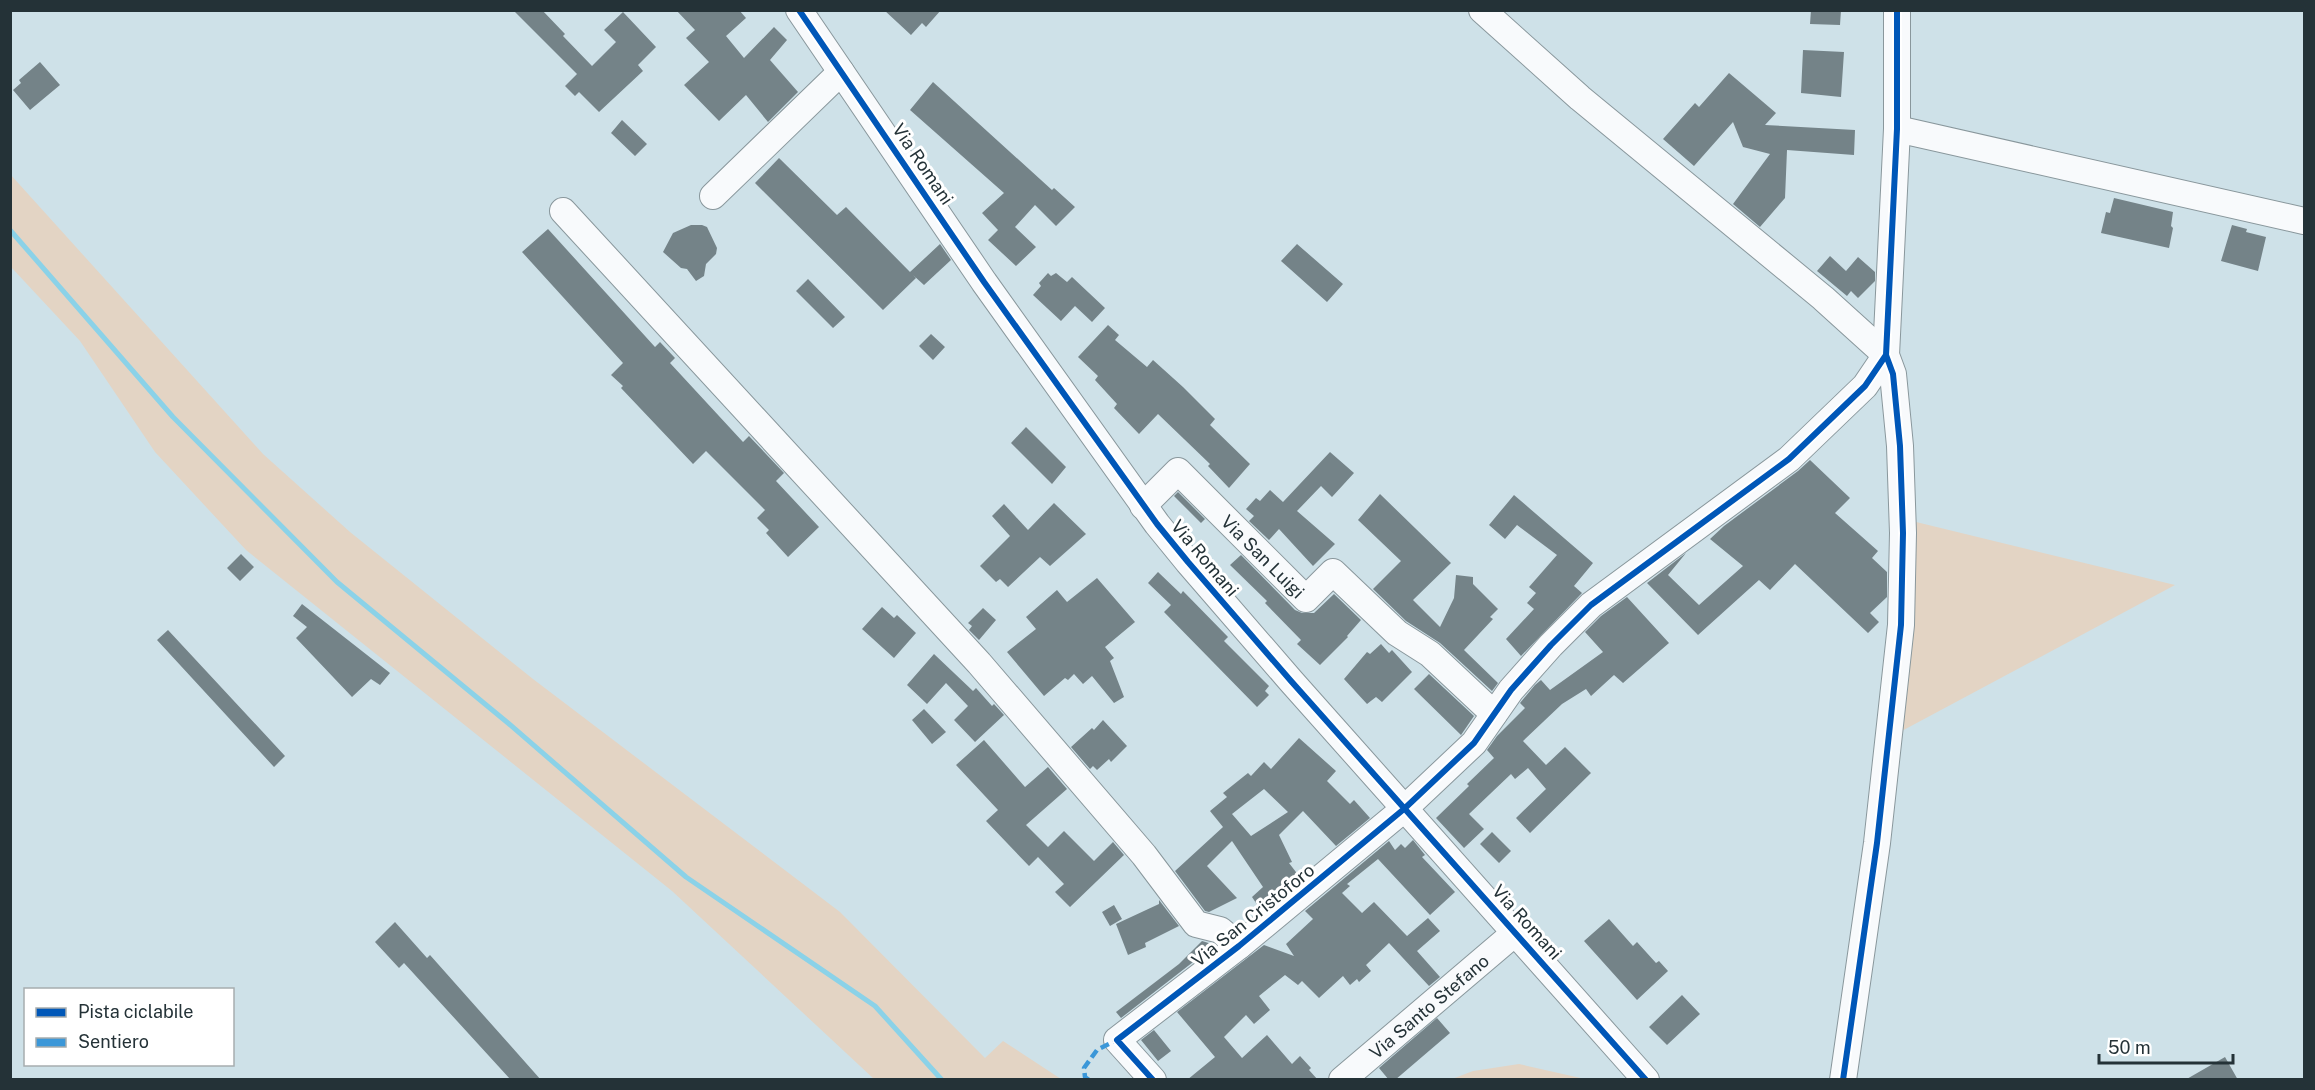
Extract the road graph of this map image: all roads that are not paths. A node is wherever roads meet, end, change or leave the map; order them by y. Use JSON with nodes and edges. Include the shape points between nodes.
{"nodes":[{"id":1,"x":799,"y":10,"type":"edge"},
{"id":2,"x":1482,"y":10,"type":"edge"},
{"id":3,"x":1897,"y":10,"type":"edge"},
{"id":4,"x":842,"y":72,"type":"junction"},
{"id":5,"x":1897,"y":129,"type":"junction"},
{"id":6,"x":713,"y":196,"type":"dead end"},
{"id":7,"x":563,"y":211,"type":"dead end"},
{"id":8,"x":2304,"y":220,"type":"edge"},
{"id":9,"x":1887,"y":355,"type":"junction"},
{"id":10,"x":1143,"y":506,"type":"junction"},
{"id":11,"x":1494,"y":714,"type":"junction"},
{"id":12,"x":1404,"y":809,"type":"junction"},
{"id":13,"x":1516,"y":932,"type":"junction"},
{"id":14,"x":1239,"y":946,"type":"junction"},
{"id":15,"x":1153,"y":1080,"type":"edge"},
{"id":16,"x":1342,"y":1080,"type":"edge"},
{"id":17,"x":1646,"y":1080,"type":"edge"},
{"id":18,"x":1843,"y":1080,"type":"edge"}],
"edges":[{"from":1,"to":4,"type":"street","name":"Via Romani"},
{"from":2,"to":9,"type":"street","via":[[1580,98]]},
{"from":3,"to":5,"type":"street"},
{"from":4,"to":6,"type":"street"},
{"from":4,"to":10,"type":"street","name":"Via Romani"},
{"from":5,"to":8,"type":"street"},
{"from":5,"to":9,"type":"street"},
{"from":7,"to":14,"type":"street","via":[[979,663],[1144,855],[1196,924],[1220,930]]},
{"from":9,"to":11,"type":"street","name":"Via San Cristoforo","via":[[1864,386],[1788,459],[1591,605],[1551,645]]},
{"from":9,"to":18,"type":"street","via":[[1893,374],[1900,446],[1901,625],[1877,843]]},
{"from":10,"to":11,"type":"street","name":"Via San Luigi","via":[[1178,471],[1306,599],[1333,572],[1397,633],[1430,654]]},
{"from":10,"to":12,"type":"street","name":"Via Romani"},
{"from":11,"to":12,"type":"street","name":"Via San Cristoforo","via":[[1474,743]]},
{"from":12,"to":13,"type":"street","name":"Via Romani"},
{"from":12,"to":14,"type":"street","name":"Via San Cristoforo"},
{"from":13,"to":16,"type":"street","name":"Via Santo Stefano"},
{"from":13,"to":17,"type":"street","name":"Via Romani"},
{"from":14,"to":15,"type":"street","name":"Via San Cristoforo","via":[[1117,1040]]}]}
